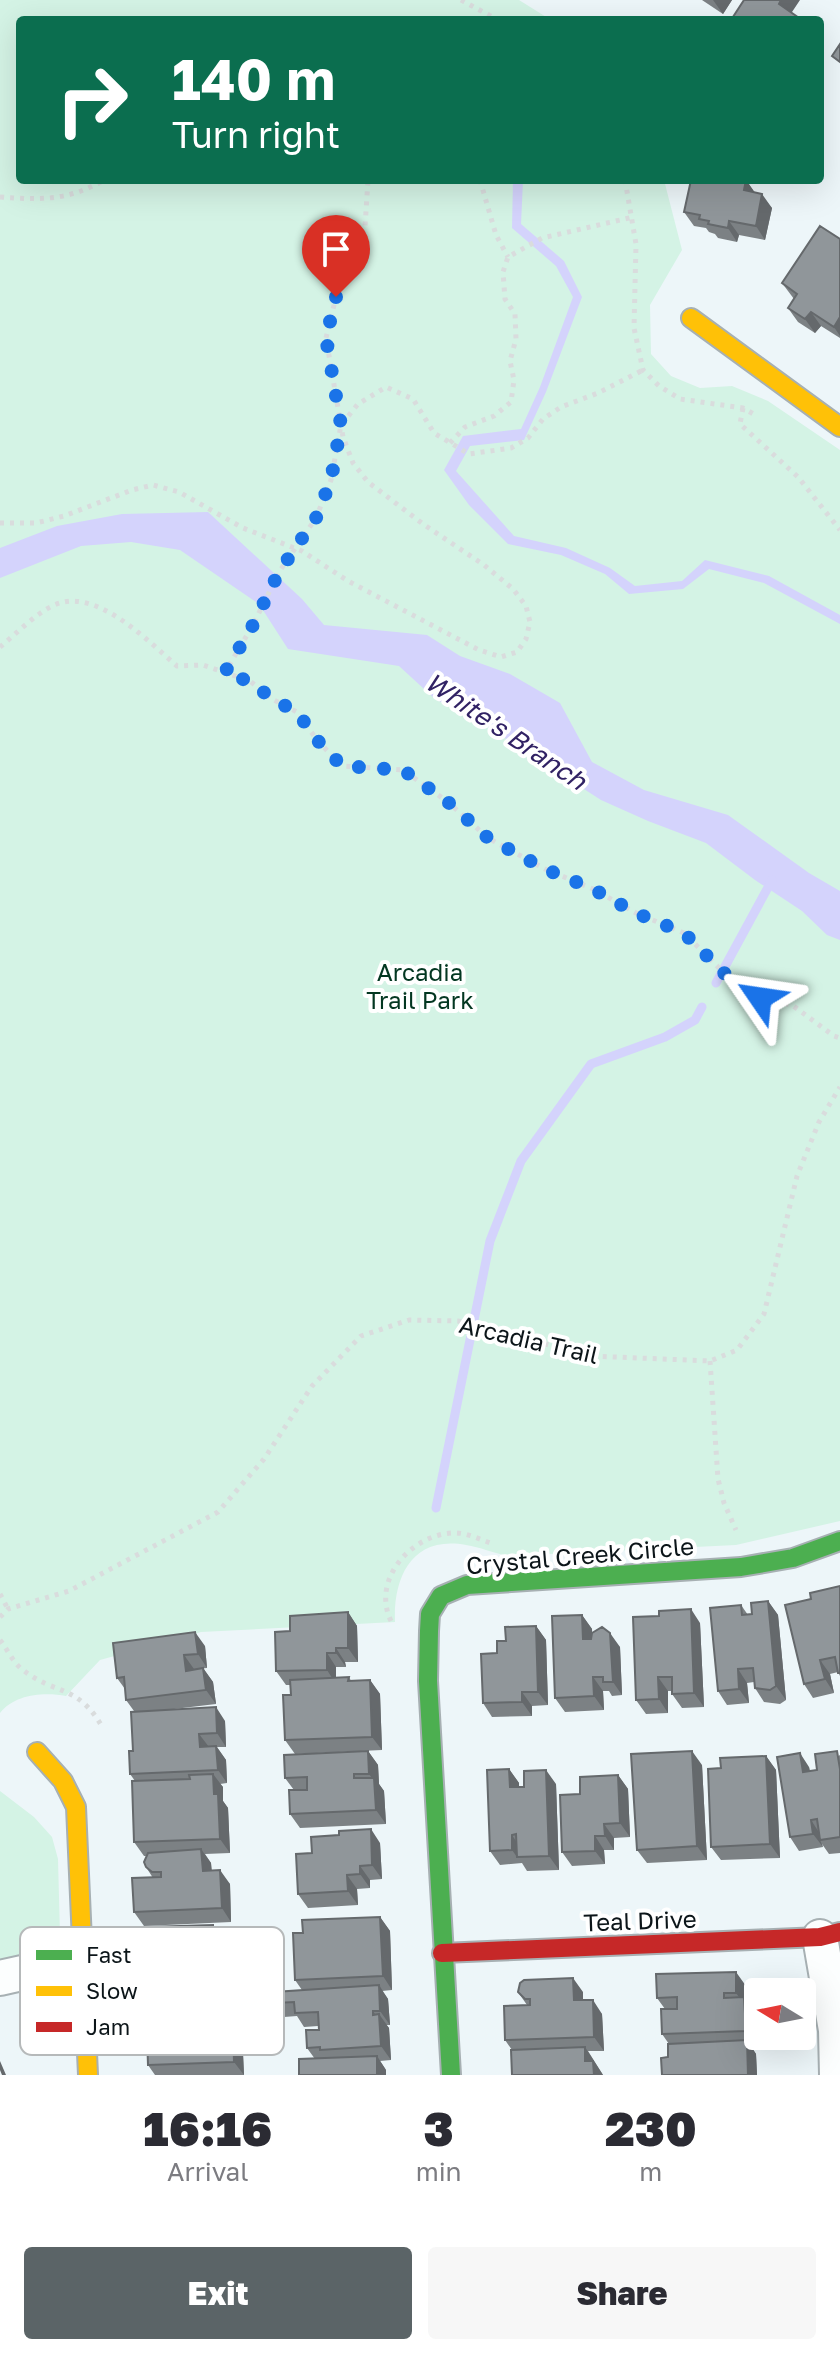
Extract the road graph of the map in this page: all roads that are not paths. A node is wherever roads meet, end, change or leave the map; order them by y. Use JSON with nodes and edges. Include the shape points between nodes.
{"nodes":[{"id":1,"x":691,"y":318,"type":"dead end"},
{"id":2,"x":840,"y":427,"type":"edge"},
{"id":3,"x":840,"y":1541,"type":"edge"},
{"id":4,"x":37,"y":1752,"type":"dead end"},
{"id":5,"x":81,"y":1927,"type":"edge"},
{"id":6,"x":830,"y":1934,"type":"edge"},
{"id":7,"x":442,"y":1953,"type":"junction"},
{"id":8,"x":20,"y":1973,"type":"edge"},
{"id":9,"x":0,"y":1978,"type":"edge"},
{"id":10,"x":87,"y":2055,"type":"edge"},
{"id":11,"x":88,"y":2075,"type":"edge"},
{"id":12,"x":451,"y":2075,"type":"edge"},
{"id":13,"x":837,"y":2075,"type":"edge"}],
"edges":[{"from":1,"to":2,"type":"street"},
{"from":3,"to":7,"type":"street","name":"Crystal Creek Circle","via":[[793,1558],[741,1567],[467,1585],[441,1596],[430,1614],[428,1681]]},
{"from":4,"to":5,"type":"street","via":[[63,1781],[76,1807]]},
{"from":6,"to":7,"type":"street","name":"Teal Drive"},
{"from":6,"to":13,"type":"street"},
{"from":7,"to":12,"type":"street","name":"Crystal Creek Circle"},
{"from":8,"to":9,"type":"street"},
{"from":10,"to":11,"type":"street"}]}
